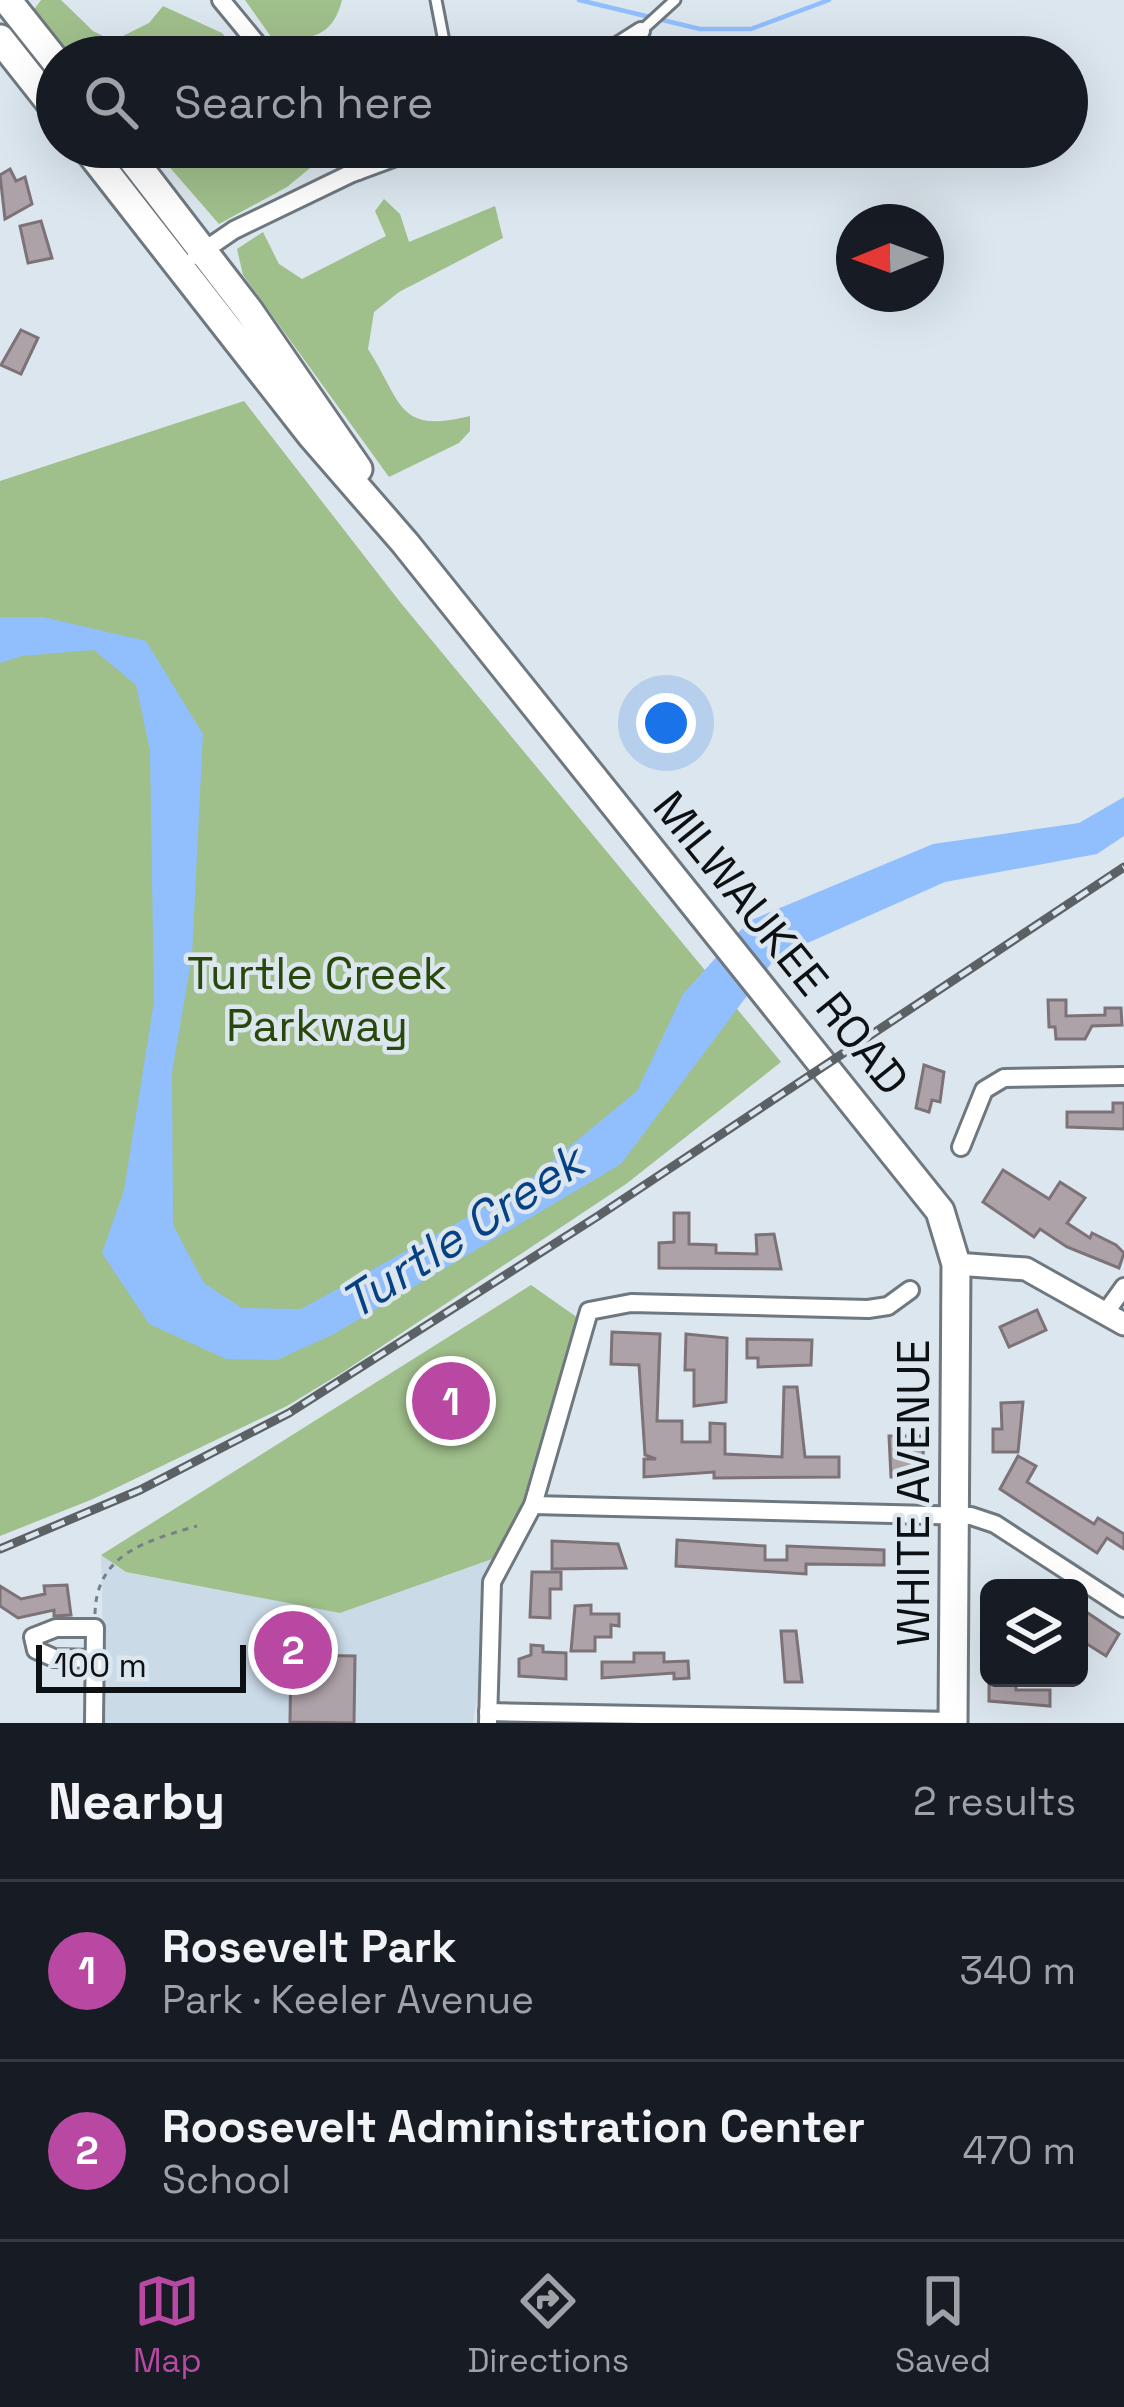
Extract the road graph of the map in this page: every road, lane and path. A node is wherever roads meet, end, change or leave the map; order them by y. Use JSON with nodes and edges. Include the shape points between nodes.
{"nodes":[{"id":1,"x":8,"y":0,"type":"edge"},
{"id":2,"x":221,"y":0,"type":"edge"},
{"id":3,"x":436,"y":0,"type":"edge"},
{"id":4,"x":675,"y":0,"type":"edge"},
{"id":5,"x":645,"y":28,"type":"joint"},
{"id":6,"x":36,"y":36,"type":"edge"},
{"id":7,"x":251,"y":36,"type":"edge"},
{"id":8,"x":444,"y":36,"type":"edge"},
{"id":9,"x":632,"y":36,"type":"edge"},
{"id":10,"x":0,"y":39,"type":"edge"},
{"id":11,"x":36,"y":84,"type":"edge"},
{"id":12,"x":103,"y":168,"type":"edge"},
{"id":13,"x":140,"y":168,"type":"edge"},
{"id":14,"x":356,"y":168,"type":"edge"},
{"id":15,"x":362,"y":168,"type":"edge"},
{"id":16,"x":366,"y":168,"type":"edge"},
{"id":17,"x":358,"y":171,"type":"junction"},
{"id":18,"x":204,"y":250,"type":"junction"},
{"id":19,"x":181,"y":267,"type":"junction"},
{"id":20,"x":405,"y":543,"type":"junction"},
{"id":21,"x":1124,"y":1076,"type":"edge"},
{"id":22,"x":961,"y":1147,"type":"dead end"},
{"id":23,"x":956,"y":1264,"type":"junction"},
{"id":24,"x":1124,"y":1287,"type":"edge"},
{"id":25,"x":910,"y":1291,"type":"dead end"},
{"id":26,"x":1115,"y":1318,"type":"edge"},
{"id":27,"x":533,"y":1504,"type":"junction"},
{"id":28,"x":957,"y":1514,"type":"junction"},
{"id":29,"x":197,"y":1526,"type":"dead end"},
{"id":30,"x":1124,"y":1608,"type":"edge"},
{"id":31,"x":95,"y":1628,"type":"junction"},
{"id":32,"x":94,"y":1659,"type":"junction"},
{"id":33,"x":488,"y":1718,"type":"edge"},
{"id":34,"x":953,"y":1722,"type":"edge"},
{"id":35,"x":94,"y":1723,"type":"edge"}],
"edges":[{"from":1,"to":6,"type":"main road"},
{"from":2,"to":7,"type":"street"},
{"from":3,"to":8,"type":"lane"},
{"from":4,"to":5,"type":"lane"},
{"from":5,"to":9,"type":"street"},
{"from":10,"to":11,"type":"main road"},
{"from":12,"to":19,"type":"main road","name":"MILWAUKEE ROAD"},
{"from":13,"to":18,"type":"main road","name":"MILWAUKEE ROAD"},
{"from":14,"to":17,"type":"street"},
{"from":15,"to":17,"type":"street"},
{"from":16,"to":17,"type":"street"},
{"from":17,"to":18,"type":"street"},
{"from":18,"to":19,"type":"street"},
{"from":18,"to":20,"type":"main road","name":"MILWAUKEE ROAD"},
{"from":19,"to":20,"type":"main road","name":"MILWAUKEE ROAD"},
{"from":20,"to":23,"type":"main road","name":"MILWAUKEE ROAD","via":[[931,1195]]},
{"from":21,"to":22,"type":"street","via":[[1004,1078],[984,1090]]},
{"from":23,"to":26,"type":"street","via":[[1026,1268]]},
{"from":23,"to":28,"type":"main road","name":"WHITE AVENUE"},
{"from":24,"to":26,"type":"street"},
{"from":25,"to":27,"type":"street","via":[[868,1309],[631,1303],[589,1311]]},
{"from":27,"to":28,"type":"street"},
{"from":27,"to":33,"type":"street","via":[[492,1582]]},
{"from":28,"to":30,"type":"street","via":[[995,1524]]},
{"from":28,"to":34,"type":"main road","name":"WHITE AVENUE"},
{"from":29,"to":31,"type":"path","via":[[148,1542],[97,1580]]},
{"from":31,"to":32,"type":"street"},
{"from":31,"to":32,"type":"street","via":[[40,1631],[33,1644],[53,1658]]},
{"from":32,"to":35,"type":"street"},
{"from":33,"to":34,"type":"street"}]}
